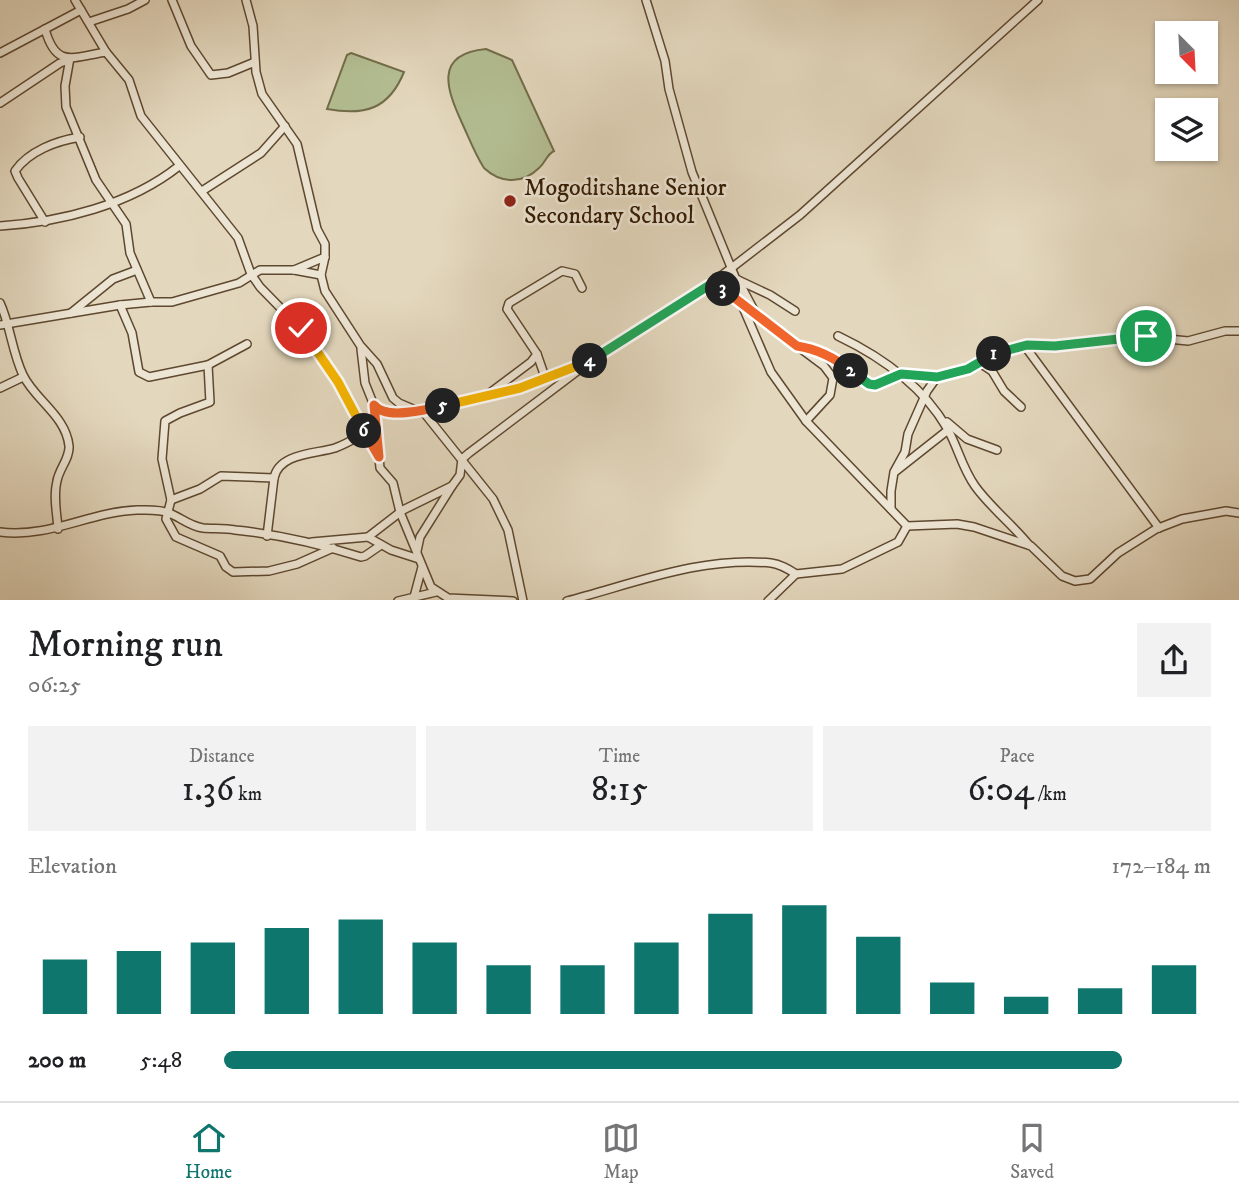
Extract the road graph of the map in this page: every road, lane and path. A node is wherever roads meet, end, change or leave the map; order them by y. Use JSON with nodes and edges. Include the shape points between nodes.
{"nodes":[{"id":1,"x":75,"y":0,"type":"edge"},
{"id":2,"x":145,"y":0,"type":"edge"},
{"id":3,"x":172,"y":0,"type":"edge"},
{"id":4,"x":246,"y":0,"type":"edge"},
{"id":5,"x":646,"y":0,"type":"edge"},
{"id":6,"x":1038,"y":0,"type":"edge"},
{"id":7,"x":82,"y":10,"type":"junction"},
{"id":8,"x":89,"y":22,"type":"junction"},
{"id":9,"x":45,"y":29,"type":"junction"},
{"id":10,"x":106,"y":52,"type":"junction"},
{"id":11,"x":0,"y":53,"type":"edge"},
{"id":12,"x":69,"y":59,"type":"junction"},
{"id":13,"x":255,"y":62,"type":"junction"},
{"id":14,"x":0,"y":103,"type":"edge"},
{"id":15,"x":285,"y":126,"type":"junction"},
{"id":16,"x":79,"y":137,"type":"junction"},
{"id":17,"x":179,"y":166,"type":"junction"},
{"id":18,"x":202,"y":191,"type":"junction"},
{"id":19,"x":111,"y":202,"type":"junction"},
{"id":20,"x":45,"y":222,"type":"junction"},
{"id":21,"x":0,"y":226,"type":"edge"},
{"id":22,"x":326,"y":257,"type":"junction"},
{"id":23,"x":730,"y":267,"type":"junction"},
{"id":24,"x":137,"y":270,"type":"junction"},
{"id":25,"x":294,"y":270,"type":"junction"},
{"id":26,"x":251,"y":274,"type":"junction"},
{"id":27,"x":321,"y":275,"type":"junction"},
{"id":28,"x":736,"y":278,"type":"junction"},
{"id":29,"x":708,"y":286,"type":"junction"},
{"id":30,"x":582,"y":288,"type":"dead end"},
{"id":31,"x":151,"y":302,"type":"junction"},
{"id":32,"x":0,"y":303,"type":"edge"},
{"id":33,"x":120,"y":305,"type":"junction"},
{"id":34,"x":742,"y":305,"type":"junction"},
{"id":35,"x":795,"y":311,"type":"dead end"},
{"id":36,"x":70,"y":314,"type":"junction"},
{"id":37,"x":757,"y":316,"type":"junction"},
{"id":38,"x":3,"y":324,"type":"edge"},
{"id":39,"x":1239,"y":331,"type":"edge"},
{"id":40,"x":838,"y":336,"type":"dead end"},
{"id":41,"x":247,"y":344,"type":"dead end"},
{"id":42,"x":360,"y":345,"type":"junction"},
{"id":43,"x":1024,"y":345,"type":"junction"},
{"id":44,"x":797,"y":346,"type":"junction"},
{"id":45,"x":537,"y":354,"type":"junction"},
{"id":46,"x":592,"y":360,"type":"junction"},
{"id":47,"x":980,"y":363,"type":"junction"},
{"id":48,"x":208,"y":365,"type":"junction"},
{"id":49,"x":901,"y":374,"type":"junction"},
{"id":50,"x":23,"y":376,"type":"junction"},
{"id":51,"x":545,"y":377,"type":"junction"},
{"id":52,"x":937,"y":377,"type":"junction"},
{"id":53,"x":0,"y":388,"type":"edge"},
{"id":54,"x":481,"y":397,"type":"junction"},
{"id":55,"x":924,"y":398,"type":"junction"},
{"id":56,"x":374,"y":405,"type":"junction"},
{"id":57,"x":1021,"y":407,"type":"dead end"},
{"id":58,"x":420,"y":411,"type":"junction"},
{"id":59,"x":938,"y":415,"type":"junction"},
{"id":60,"x":806,"y":421,"type":"junction"},
{"id":61,"x":948,"y":430,"type":"junction"},
{"id":62,"x":365,"y":433,"type":"junction"},
{"id":63,"x":997,"y":450,"type":"dead end"},
{"id":64,"x":379,"y":457,"type":"junction"},
{"id":65,"x":462,"y":459,"type":"junction"},
{"id":66,"x":894,"y":472,"type":"junction"},
{"id":67,"x":274,"y":478,"type":"junction"},
{"id":68,"x":452,"y":486,"type":"junction"},
{"id":69,"x":171,"y":499,"type":"junction"},
{"id":70,"x":891,"y":510,"type":"junction"},
{"id":71,"x":167,"y":512,"type":"junction"},
{"id":72,"x":400,"y":512,"type":"junction"},
{"id":73,"x":1239,"y":513,"type":"edge"},
{"id":74,"x":907,"y":526,"type":"junction"},
{"id":75,"x":1158,"y":528,"type":"junction"},
{"id":76,"x":58,"y":529,"type":"junction"},
{"id":77,"x":0,"y":532,"type":"edge"},
{"id":78,"x":267,"y":536,"type":"junction"},
{"id":79,"x":368,"y":537,"type":"junction"},
{"id":80,"x":312,"y":542,"type":"junction"},
{"id":81,"x":381,"y":545,"type":"junction"},
{"id":82,"x":1031,"y":546,"type":"junction"},
{"id":83,"x":333,"y":548,"type":"junction"},
{"id":84,"x":419,"y":559,"type":"junction"},
{"id":85,"x":796,"y":574,"type":"junction"},
{"id":86,"x":440,"y":596,"type":"edge"},
{"id":87,"x":414,"y":597,"type":"junction"},
{"id":88,"x":398,"y":600,"type":"edge"},
{"id":89,"x":513,"y":600,"type":"edge"},
{"id":90,"x":523,"y":600,"type":"edge"},
{"id":91,"x":567,"y":600,"type":"edge"},
{"id":92,"x":768,"y":600,"type":"edge"}],
"edges":[{"from":1,"to":7,"type":"street"},
{"from":2,"to":8,"type":"street"},
{"from":3,"to":13,"type":"street","via":[[191,46],[211,75]]},
{"from":4,"to":13,"type":"street"},
{"from":5,"to":23,"type":"street","via":[[666,61],[692,172]]},
{"from":6,"to":23,"type":"street","via":[[834,186]]},
{"from":7,"to":8,"type":"street"},
{"from":7,"to":9,"type":"street"},
{"from":8,"to":10,"type":"street"},
{"from":9,"to":11,"type":"street"},
{"from":9,"to":12,"type":"street","via":[[53,52]]},
{"from":10,"to":12,"type":"street"},
{"from":10,"to":17,"type":"street","via":[[131,83],[141,116]]},
{"from":12,"to":14,"type":"street"},
{"from":12,"to":16,"type":"street","via":[[65,101]]},
{"from":13,"to":15,"type":"street","via":[[262,94]]},
{"from":15,"to":18,"type":"street","via":[[261,153]]},
{"from":15,"to":22,"type":"street","via":[[300,153]]},
{"from":16,"to":19,"type":"street","via":[[96,180]]},
{"from":16,"to":20,"type":"street","via":[[43,148],[15,171]]},
{"from":17,"to":18,"type":"street"},
{"from":17,"to":19,"type":"street","via":[[128,198]]},
{"from":18,"to":26,"type":"street","via":[[241,242]]},
{"from":19,"to":20,"type":"street"},
{"from":19,"to":24,"type":"street","via":[[126,223],[127,244]]},
{"from":20,"to":21,"type":"street"},
{"from":22,"to":25,"type":"street"},
{"from":22,"to":27,"type":"street"},
{"from":23,"to":28,"type":"street"},
{"from":23,"to":29,"type":"street"},
{"from":24,"to":31,"type":"street"},
{"from":24,"to":36,"type":"street","via":[[113,279]]},
{"from":25,"to":26,"type":"street"},
{"from":25,"to":27,"type":"street"},
{"from":26,"to":31,"type":"street","via":[[239,283],[172,302]]},
{"from":26,"to":62,"type":"street","via":[[304,332]]},
{"from":27,"to":42,"type":"street","via":[[325,292]]},
{"from":28,"to":34,"type":"street"},
{"from":28,"to":35,"type":"street"},
{"from":28,"to":37,"type":"street"},
{"from":29,"to":34,"type":"street","via":[[730,292]]},
{"from":29,"to":46,"type":"street"},
{"from":30,"to":45,"type":"street","via":[[575,274],[562,271],[509,303],[507,311]]},
{"from":31,"to":33,"type":"street"},
{"from":32,"to":38,"type":"street"},
{"from":33,"to":36,"type":"street"},
{"from":33,"to":48,"type":"street","via":[[142,375]]},
{"from":34,"to":37,"type":"street"},
{"from":34,"to":60,"type":"street","via":[[775,380]]},
{"from":36,"to":38,"type":"street"},
{"from":37,"to":44,"type":"street"},
{"from":38,"to":50,"type":"street"},
{"from":39,"to":43,"type":"street","via":[[1188,341],[1132,336],[1055,346]]},
{"from":40,"to":49,"type":"street","via":[[872,352]]},
{"from":41,"to":48,"type":"street"},
{"from":42,"to":56,"type":"street","via":[[365,383]]},
{"from":42,"to":58,"type":"street","via":[[377,364],[396,400]]},
{"from":43,"to":47,"type":"street","via":[[1002,350]]},
{"from":43,"to":75,"type":"street"},
{"from":44,"to":49,"type":"street","via":[[834,358],[869,384]]},
{"from":44,"to":60,"type":"street","via":[[833,378],[830,395]]},
{"from":45,"to":51,"type":"street"},
{"from":45,"to":54,"type":"street"},
{"from":46,"to":51,"type":"street"},
{"from":46,"to":65,"type":"street"},
{"from":47,"to":52,"type":"street"},
{"from":47,"to":57,"type":"street","via":[[988,366]]},
{"from":48,"to":69,"type":"street","via":[[210,402],[165,421],[162,458]]},
{"from":49,"to":52,"type":"street"},
{"from":49,"to":55,"type":"street"},
{"from":50,"to":53,"type":"street"},
{"from":50,"to":76,"type":"street","via":[[67,437],[69,450],[55,496]]},
{"from":51,"to":54,"type":"street"},
{"from":52,"to":55,"type":"street"},
{"from":54,"to":58,"type":"street"},
{"from":55,"to":59,"type":"street"},
{"from":55,"to":66,"type":"street"},
{"from":56,"to":58,"type":"street","via":[[383,412]]},
{"from":56,"to":64,"type":"street"},
{"from":58,"to":65,"type":"street"},
{"from":59,"to":61,"type":"street"},
{"from":59,"to":63,"type":"street","via":[[967,439]]},
{"from":60,"to":70,"type":"street"},
{"from":61,"to":66,"type":"street"},
{"from":61,"to":82,"type":"street","via":[[976,487]]},
{"from":62,"to":64,"type":"street"},
{"from":62,"to":67,"type":"street","via":[[336,447],[291,458],[275,471]]},
{"from":64,"to":72,"type":"street"},
{"from":65,"to":68,"type":"street"},
{"from":65,"to":90,"type":"street","via":[[505,522]]},
{"from":66,"to":70,"type":"street"},
{"from":67,"to":69,"type":"street","via":[[221,476]]},
{"from":67,"to":78,"type":"street"},
{"from":68,"to":72,"type":"street"},
{"from":68,"to":84,"type":"street","via":[[420,537]]},
{"from":69,"to":71,"type":"street"},
{"from":70,"to":74,"type":"street"},
{"from":71,"to":76,"type":"street","via":[[104,514]]},
{"from":71,"to":78,"type":"street","via":[[202,527]]},
{"from":71,"to":83,"type":"street","via":[[176,537],[220,556],[233,572],[269,571]]},
{"from":72,"to":79,"type":"street"},
{"from":72,"to":84,"type":"street"},
{"from":73,"to":75,"type":"street","via":[[1182,519]]},
{"from":74,"to":82,"type":"street","via":[[965,525]]},
{"from":74,"to":85,"type":"street","via":[[898,542],[842,569]]},
{"from":75,"to":82,"type":"street","via":[[1082,581],[1062,576]]},
{"from":76,"to":77,"type":"street"},
{"from":78,"to":80,"type":"street"},
{"from":79,"to":80,"type":"street"},
{"from":79,"to":81,"type":"street"},
{"from":80,"to":83,"type":"street"},
{"from":81,"to":83,"type":"street","via":[[363,557]]},
{"from":81,"to":84,"type":"street"},
{"from":84,"to":86,"type":"street","via":[[426,579]]},
{"from":84,"to":87,"type":"street"},
{"from":85,"to":91,"type":"street","via":[[771,563],[711,564]]},
{"from":85,"to":92,"type":"street"},
{"from":86,"to":87,"type":"street"},
{"from":86,"to":89,"type":"street"},
{"from":87,"to":88,"type":"street"}]}
